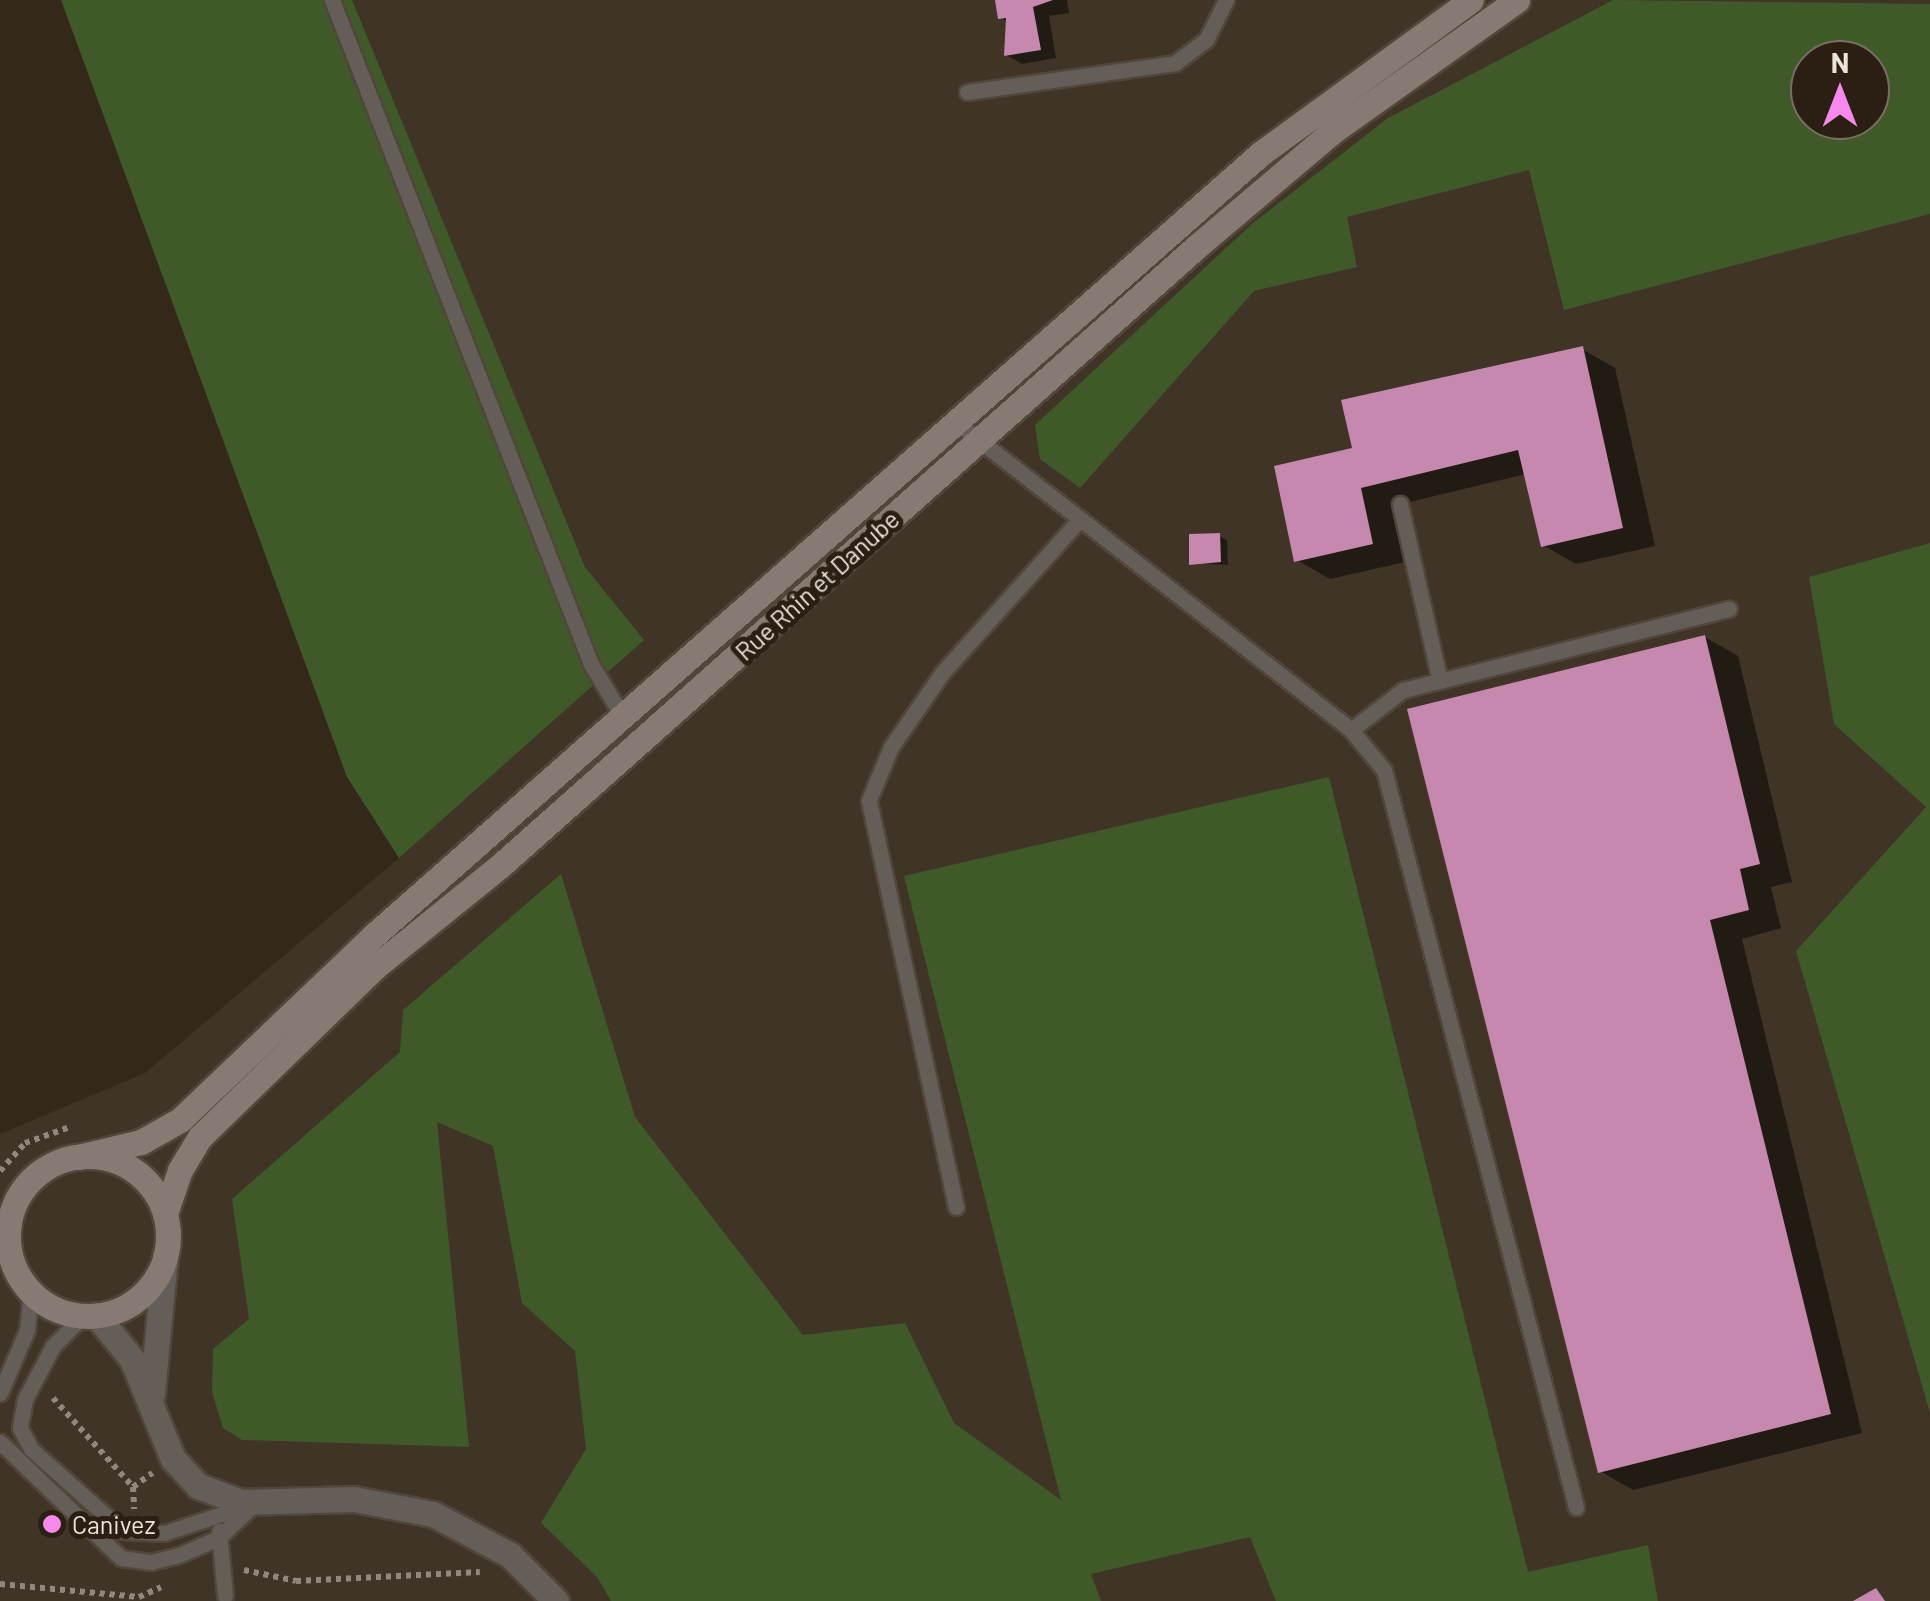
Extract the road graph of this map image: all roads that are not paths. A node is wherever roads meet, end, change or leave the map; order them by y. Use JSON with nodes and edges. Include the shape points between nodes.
{"nodes":[{"id":1,"x":332,"y":0,"type":"edge"},
{"id":2,"x":1226,"y":0,"type":"edge"},
{"id":3,"x":1472,"y":0,"type":"edge"},
{"id":4,"x":1517,"y":0,"type":"edge"},
{"id":5,"x":967,"y":92,"type":"dead end"},
{"id":6,"x":957,"y":423,"type":"junction"},
{"id":7,"x":979,"y":442,"type":"junction"},
{"id":8,"x":1400,"y":504,"type":"dead end"},
{"id":9,"x":1080,"y":519,"type":"junction"},
{"id":10,"x":1729,"y":609,"type":"dead end"},
{"id":11,"x":1440,"y":681,"type":"junction"},
{"id":12,"x":622,"y":717,"type":"junction"},
{"id":13,"x":1351,"y":730,"type":"junction"},
{"id":14,"x":78,"y":1156,"type":"junction"},
{"id":15,"x":27,"y":1184,"type":"junction"},
{"id":16,"x":0,"y":1205,"type":"edge"},
{"id":17,"x":956,"y":1207,"type":"dead end"},
{"id":18,"x":166,"y":1214,"type":"junction"},
{"id":19,"x":166,"y":1256,"type":"junction"},
{"id":20,"x":17,"y":1279,"type":"edge"},
{"id":21,"x":90,"y":1315,"type":"junction"},
{"id":22,"x":0,"y":1393,"type":"edge"},
{"id":23,"x":152,"y":1404,"type":"junction"},
{"id":24,"x":0,"y":1442,"type":"edge"},
{"id":25,"x":257,"y":1502,"type":"junction"},
{"id":26,"x":220,"y":1507,"type":"junction"},
{"id":27,"x":1576,"y":1507,"type":"dead end"},
{"id":28,"x":218,"y":1538,"type":"junction"},
{"id":29,"x":225,"y":1596,"type":"dead end"},
{"id":30,"x":556,"y":1601,"type":"edge"}],
"edges":[{"from":1,"to":12,"type":"lane","via":[[590,664]]},
{"from":2,"to":5,"type":"lane","via":[[1206,40],[1175,62]]},
{"from":3,"to":6,"type":"main road","name":"Rue Rhin et Danube","via":[[1260,154]]},
{"from":4,"to":7,"type":"main road","name":"Rue Rhin et Danube","via":[[1333,131]]},
{"from":6,"to":7,"type":"lane"},
{"from":6,"to":12,"type":"main road","name":"Rue Rhin et Danube"},
{"from":7,"to":9,"type":"lane"},
{"from":7,"to":18,"type":"main road","name":"Rue Rhin et Danube","via":[[501,865],[376,967],[200,1137]]},
{"from":8,"to":11,"type":"lane"},
{"from":9,"to":13,"type":"lane"},
{"from":9,"to":17,"type":"lane","via":[[942,673],[891,747],[869,800]]},
{"from":10,"to":11,"type":"lane"},
{"from":11,"to":13,"type":"lane","via":[[1403,690]]},
{"from":12,"to":14,"type":"main road","name":"Rue Rhin et Danube","via":[[372,937],[170,1129]]},
{"from":13,"to":27,"type":"lane","via":[[1384,770]]},
{"from":14,"to":15,"type":"main road","via":[[45,1168]]},
{"from":14,"to":18,"type":"main road","via":[[101,1156],[133,1169]]},
{"from":15,"to":16,"type":"main road"},
{"from":15,"to":20,"type":"main road","via":[[8,1229]]},
{"from":18,"to":19,"type":"main road"},
{"from":19,"to":21,"type":"main road","via":[[140,1297]]},
{"from":19,"to":23,"type":"street"},
{"from":20,"to":21,"type":"main road","via":[[50,1306]]},
{"from":20,"to":22,"type":"lane","via":[[27,1330]]},
{"from":21,"to":23,"type":"street","via":[[126,1349]]},
{"from":21,"to":26,"type":"lane","via":[[54,1346],[30,1386],[20,1421],[25,1442],[122,1530],[164,1534]]},
{"from":23,"to":26,"type":"street","via":[[180,1469]]},
{"from":24,"to":28,"type":"lane","via":[[121,1558],[162,1560]]},
{"from":25,"to":26,"type":"street"},
{"from":25,"to":28,"type":"lane"},
{"from":25,"to":30,"type":"street","via":[[393,1504],[452,1521],[526,1568]]},
{"from":26,"to":28,"type":"lane"},
{"from":28,"to":29,"type":"lane"}]}
